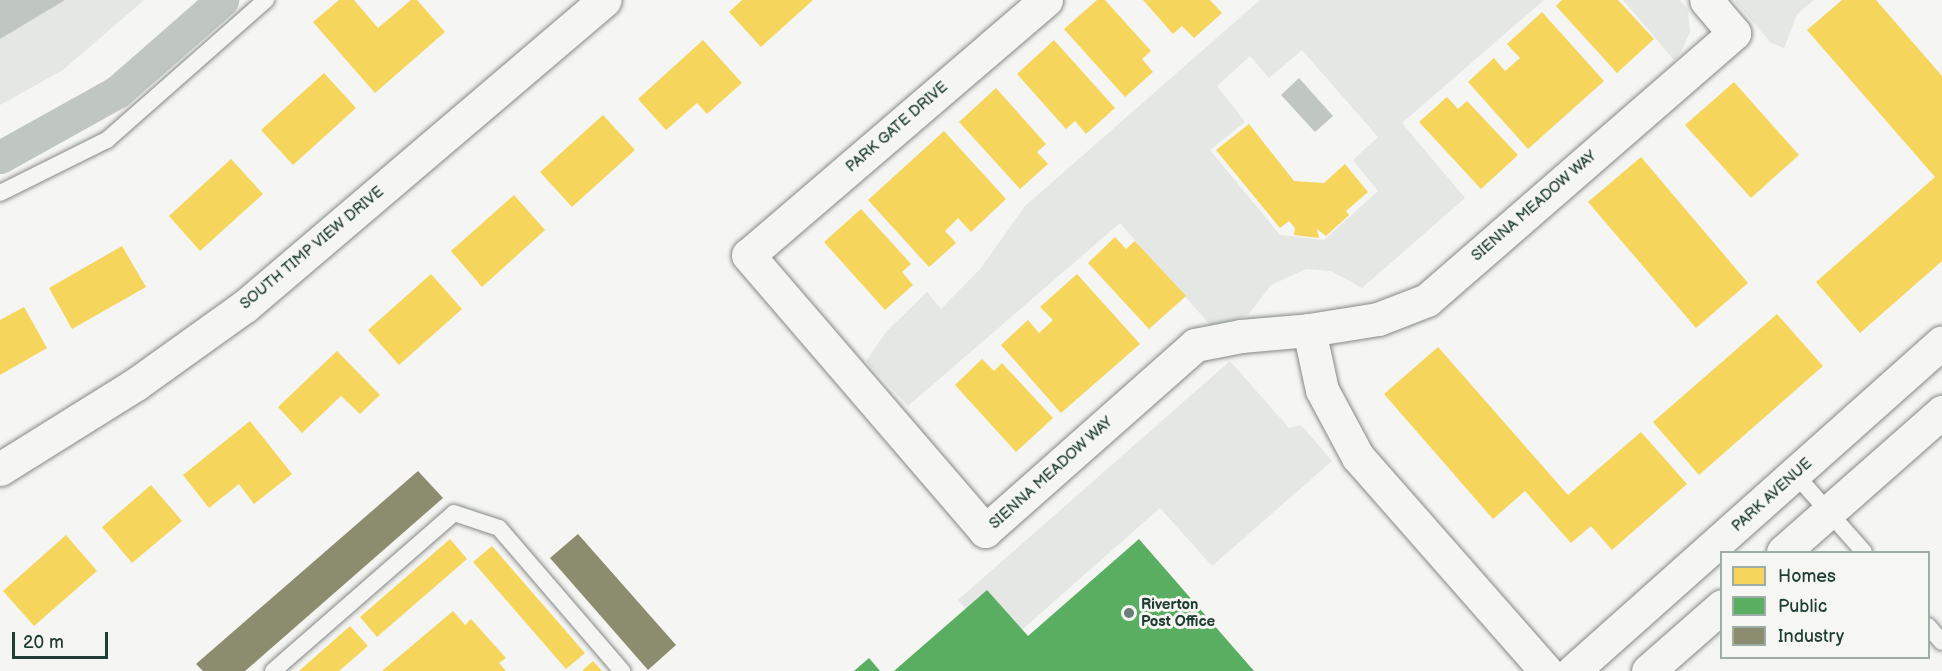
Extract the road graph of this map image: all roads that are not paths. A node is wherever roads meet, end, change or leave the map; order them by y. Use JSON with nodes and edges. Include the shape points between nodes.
{"nodes":[{"id":1,"x":266,"y":0,"type":"edge"},
{"id":2,"x":604,"y":0,"type":"edge"},
{"id":3,"x":1046,"y":0,"type":"edge"},
{"id":4,"x":1706,"y":0,"type":"edge"},
{"id":5,"x":0,"y":194,"type":"edge"},
{"id":6,"x":748,"y":255,"type":"joint"},
{"id":7,"x":1309,"y":330,"type":"junction"},
{"id":8,"x":1942,"y":342,"type":"edge"},
{"id":9,"x":1942,"y":412,"type":"edge"},
{"id":10,"x":0,"y":469,"type":"edge"},
{"id":11,"x":1795,"y":474,"type":"junction"},
{"id":12,"x":1829,"y":512,"type":"junction"},
{"id":13,"x":1784,"y":551,"type":"edge"},
{"id":14,"x":1863,"y":551,"type":"edge"},
{"id":15,"x":1720,"y":608,"type":"edge"},
{"id":16,"x":1930,"y":627,"type":"edge"},
{"id":17,"x":1942,"y":642,"type":"edge"},
{"id":18,"x":273,"y":671,"type":"edge"},
{"id":19,"x":622,"y":671,"type":"edge"},
{"id":20,"x":1546,"y":671,"type":"edge"},
{"id":21,"x":1574,"y":671,"type":"edge"},
{"id":22,"x":1648,"y":671,"type":"edge"}],
"edges":[{"from":1,"to":5,"type":"lane","via":[[107,140]]},
{"from":2,"to":10,"type":"street","name":"SOUTH TIMP VIEW DRIVE","via":[[245,306],[136,384]]},
{"from":3,"to":6,"type":"street","name":"PARK GATE DRIVE"},
{"from":4,"to":7,"type":"street","name":"SIENNA MEADOW WAY","via":[[1734,33],[1427,300],[1378,319]]},
{"from":6,"to":7,"type":"street","name":"SIENNA MEADOW WAY","via":[[985,531],[1195,345]]},
{"from":7,"to":20,"type":"street","via":[[1322,390],[1358,457]]},
{"from":8,"to":11,"type":"street","name":"PARK AVENUE"},
{"from":9,"to":12,"type":"street"},
{"from":11,"to":12,"type":"lane"},
{"from":11,"to":21,"type":"street","name":"PARK AVENUE"},
{"from":12,"to":13,"type":"street"},
{"from":12,"to":14,"type":"lane"},
{"from":15,"to":22,"type":"street"},
{"from":16,"to":17,"type":"lane"},
{"from":18,"to":19,"type":"lane","via":[[454,513],[500,528]]}]}
